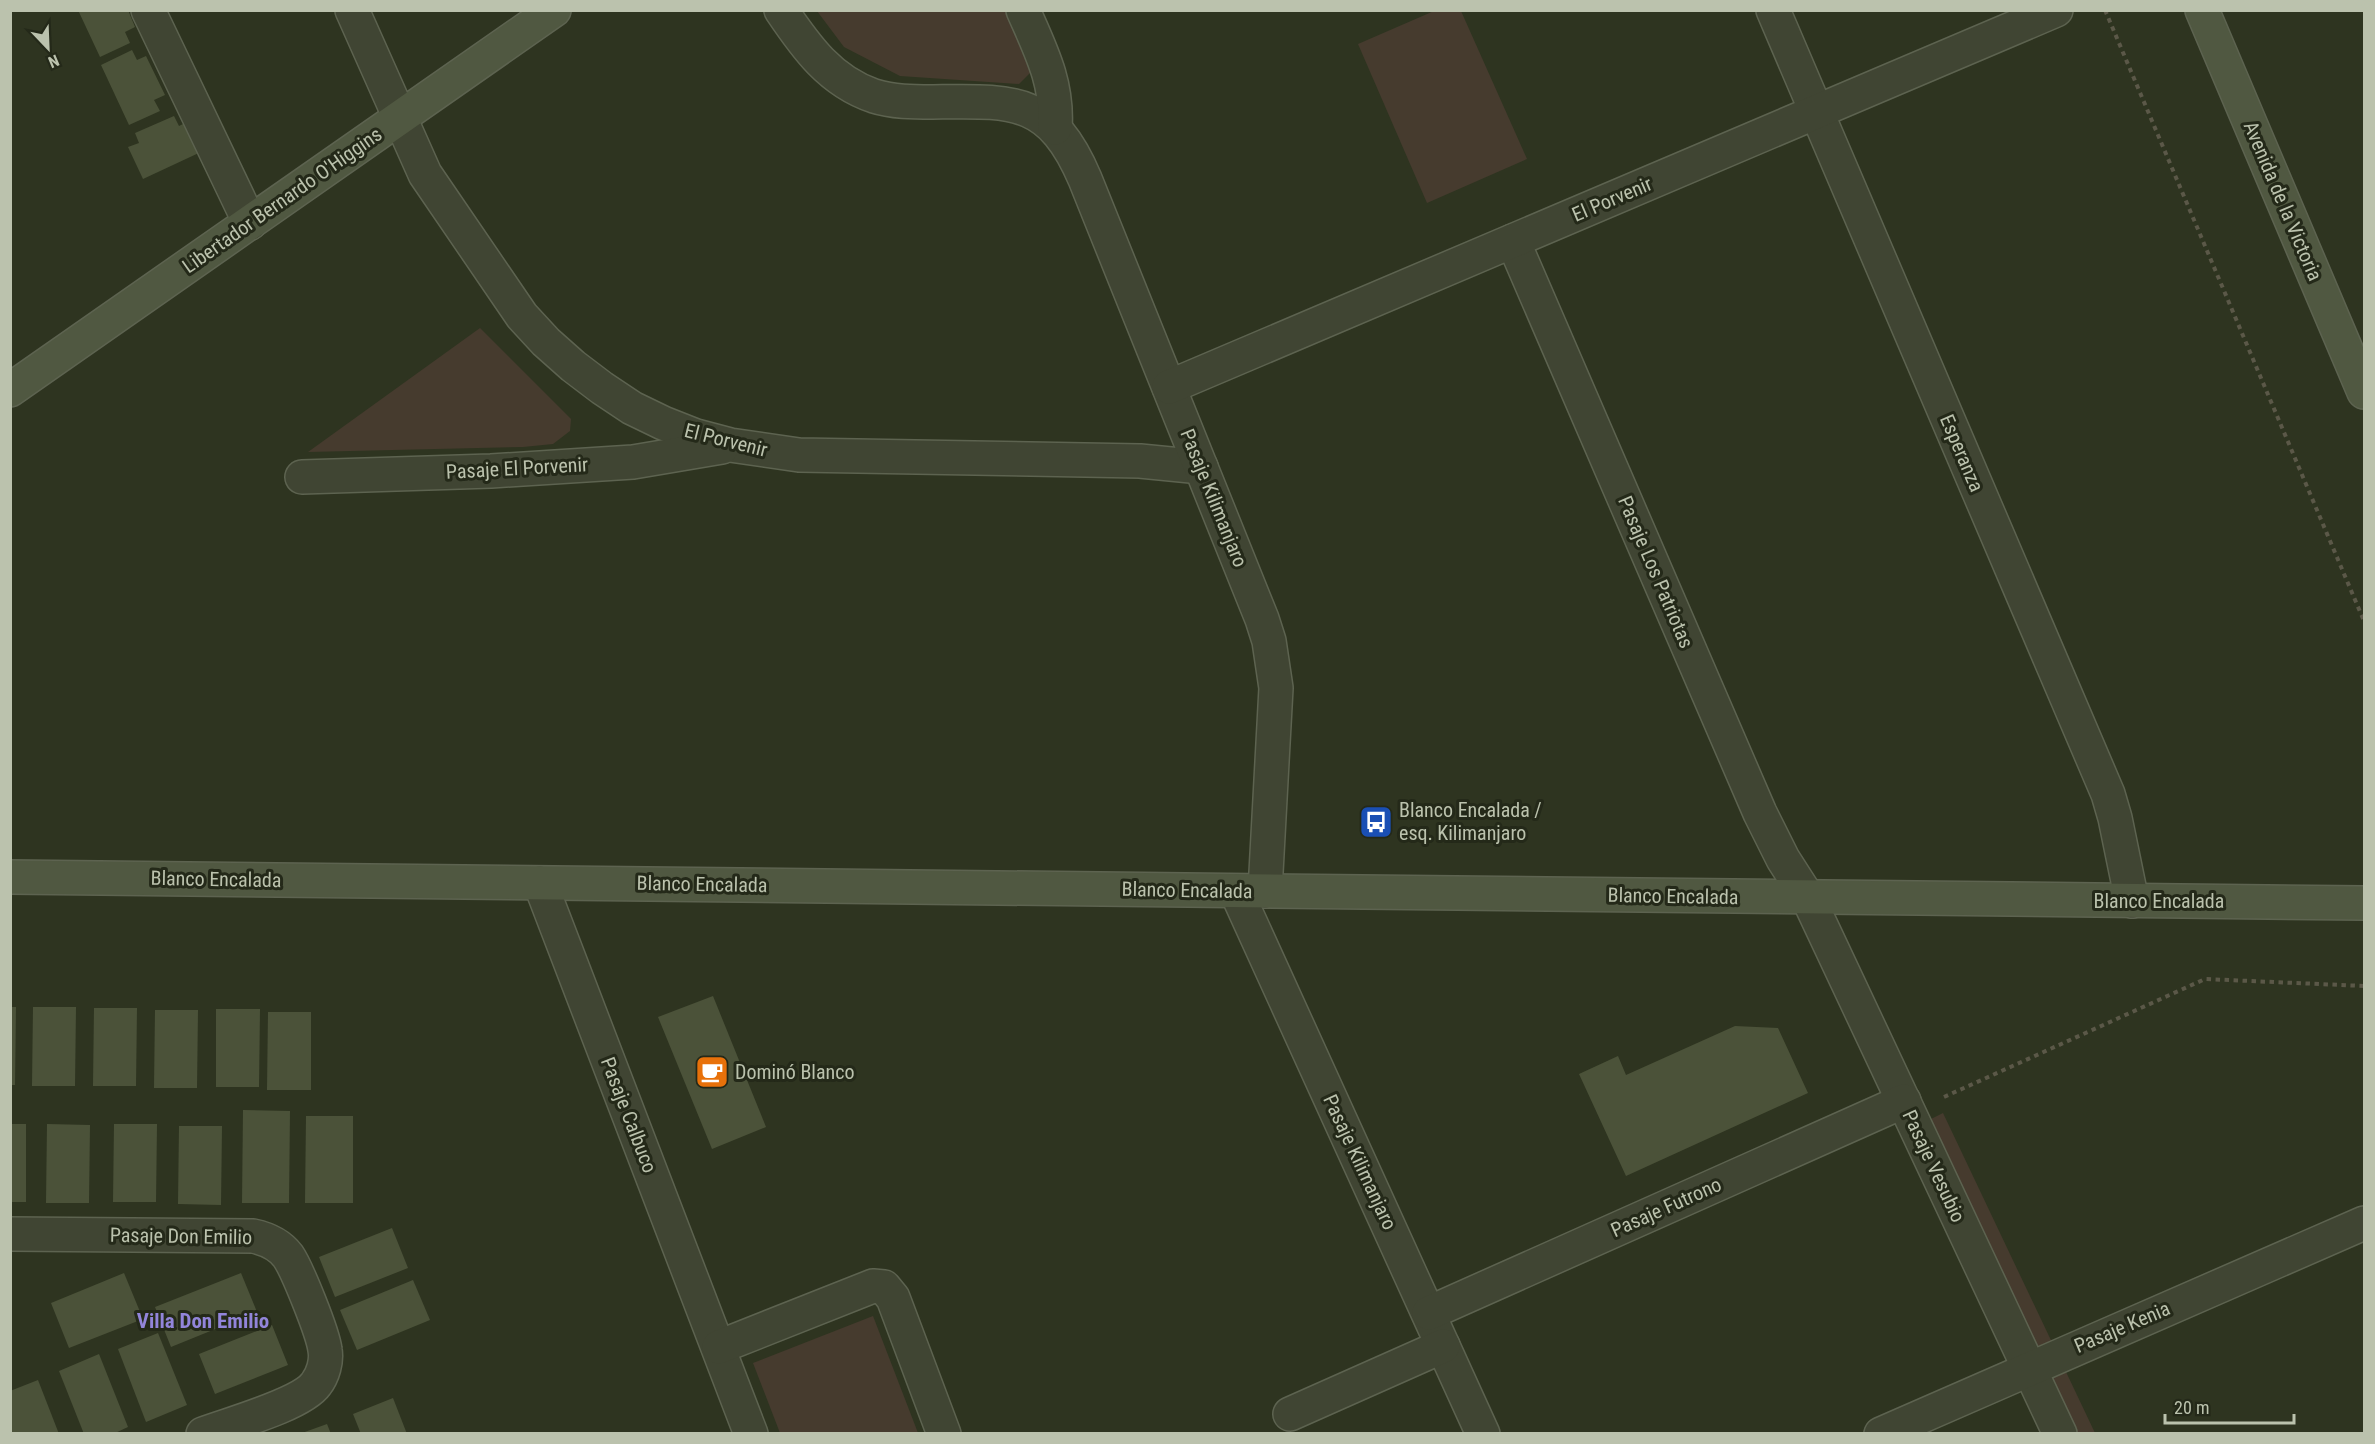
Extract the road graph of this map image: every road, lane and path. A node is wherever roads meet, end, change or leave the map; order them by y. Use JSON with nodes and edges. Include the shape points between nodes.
{"nodes":[{"id":1,"x":148,"y":10,"type":"edge"},
{"id":2,"x":352,"y":10,"type":"edge"},
{"id":3,"x":554,"y":10,"type":"edge"},
{"id":4,"x":781,"y":10,"type":"edge"},
{"id":5,"x":1023,"y":10,"type":"edge"},
{"id":6,"x":1773,"y":10,"type":"edge"},
{"id":7,"x":2056,"y":10,"type":"edge"},
{"id":8,"x":2105,"y":10,"type":"edge"},
{"id":9,"x":2202,"y":10,"type":"edge"},
{"id":10,"x":1816,"y":112,"type":"junction"},
{"id":11,"x":401,"y":117,"type":"junction"},
{"id":12,"x":1055,"y":128,"type":"junction"},
{"id":13,"x":250,"y":223,"type":"junction"},
{"id":14,"x":1513,"y":241,"type":"junction"},
{"id":15,"x":1169,"y":387,"type":"junction"},
{"id":16,"x":10,"y":390,"type":"edge"},
{"id":17,"x":2364,"y":392,"type":"edge"},
{"id":18,"x":730,"y":445,"type":"junction"},
{"id":19,"x":1201,"y":467,"type":"junction"},
{"id":20,"x":302,"y":477,"type":"dead end"},
{"id":21,"x":2364,"y":621,"type":"edge"},
{"id":22,"x":10,"y":877,"type":"edge"},
{"id":23,"x":540,"y":883,"type":"junction"},
{"id":24,"x":1251,"y":891,"type":"junction"},
{"id":25,"x":1808,"y":898,"type":"junction"},
{"id":26,"x":2132,"y":901,"type":"junction"},
{"id":27,"x":2364,"y":903,"type":"edge"},
{"id":28,"x":2364,"y":986,"type":"edge"},
{"id":29,"x":1906,"y":1107,"type":"junction"},
{"id":30,"x":2364,"y":1222,"type":"edge"},
{"id":31,"x":10,"y":1233,"type":"edge"},
{"id":32,"x":1429,"y":1313,"type":"junction"},
{"id":33,"x":1443,"y":1346,"type":"junction"},
{"id":34,"x":719,"y":1347,"type":"junction"},
{"id":35,"x":2029,"y":1368,"type":"junction"},
{"id":36,"x":1290,"y":1414,"type":"dead end"},
{"id":37,"x":203,"y":1434,"type":"edge"},
{"id":38,"x":751,"y":1434,"type":"edge"},
{"id":39,"x":944,"y":1434,"type":"edge"},
{"id":40,"x":1483,"y":1434,"type":"edge"},
{"id":41,"x":1881,"y":1434,"type":"edge"},
{"id":42,"x":2060,"y":1434,"type":"edge"}],
"edges":[{"from":1,"to":13,"type":"street"},
{"from":2,"to":11,"type":"street","name":"El Porvenir"},
{"from":3,"to":11,"type":"street","name":"Libertador Bernardo O'Higgins"},
{"from":4,"to":12,"type":"street","name":"Pasaje Kilimanjaro","via":[[821,64],[864,92],[893,101],[1002,102],[1022,107]]},
{"from":5,"to":12,"type":"street","via":[[1052,81]]},
{"from":6,"to":10,"type":"street","name":"Esperanza"},
{"from":7,"to":10,"type":"street","name":"El Porvenir"},
{"from":8,"to":21,"type":"path"},
{"from":9,"to":17,"type":"street","name":"Avenida de la Victoria"},
{"from":10,"to":14,"type":"street","name":"El Porvenir"},
{"from":10,"to":26,"type":"street","name":"Esperanza","via":[[2108,794]]},
{"from":11,"to":13,"type":"street","name":"Libertador Bernardo O'Higgins"},
{"from":11,"to":18,"type":"street","name":"El Porvenir","via":[[424,174],[522,316],[546,342],[632,408],[696,436]]},
{"from":12,"to":15,"type":"street","name":"Pasaje Kilimanjaro","via":[[1077,159]]},
{"from":13,"to":16,"type":"street","name":"Libertador Bernardo O'Higgins"},
{"from":14,"to":15,"type":"street","name":"El Porvenir"},
{"from":14,"to":25,"type":"street","name":"Pasaje Los Patriotas","via":[[1760,813]]},
{"from":15,"to":19,"type":"street","name":"Pasaje Kilimanjaro"},
{"from":18,"to":19,"type":"street","name":"El Porvenir","via":[[800,455],[1140,461]]},
{"from":18,"to":20,"type":"street","name":"Pasaje El Porvenir","via":[[633,462]]},
{"from":19,"to":24,"type":"street","name":"Pasaje Kilimanjaro","via":[[1262,619],[1273,665],[1275,711]]},
{"from":22,"to":23,"type":"street","name":"Blanco Encalada"},
{"from":23,"to":24,"type":"street","name":"Blanco Encalada"},
{"from":23,"to":34,"type":"street","name":"Pasaje Calbuco"},
{"from":24,"to":25,"type":"street","name":"Blanco Encalada"},
{"from":24,"to":32,"type":"street","name":"Pasaje Kilimanjaro"},
{"from":25,"to":26,"type":"street","name":"Blanco Encalada"},
{"from":25,"to":29,"type":"street","name":"Pasaje Vesubio"},
{"from":26,"to":27,"type":"street","name":"Blanco Encalada"},
{"from":28,"to":29,"type":"path","via":[[2205,979]]},
{"from":29,"to":32,"type":"street","name":"Pasaje Futrono"},
{"from":29,"to":35,"type":"street","name":"Pasaje Vesubio"},
{"from":30,"to":35,"type":"street","name":"Pasaje Kenia"},
{"from":31,"to":37,"type":"street","name":"Pasaje Don Emilio","via":[[240,1235],[265,1238],[287,1255],[326,1350],[323,1373],[316,1385],[293,1401]]},
{"from":32,"to":33,"type":"street","name":"Pasaje Kilimanjaro"},
{"from":33,"to":36,"type":"street"},
{"from":33,"to":40,"type":"street","name":"Pasaje Kilimanjaro"},
{"from":34,"to":38,"type":"street","name":"Pasaje Calbuco"},
{"from":34,"to":39,"type":"street","via":[[873,1286],[884,1287],[893,1298]]},
{"from":35,"to":41,"type":"street","name":"Pasaje Kenia"},
{"from":35,"to":42,"type":"street","name":"Pasaje Vesubio"}]}
